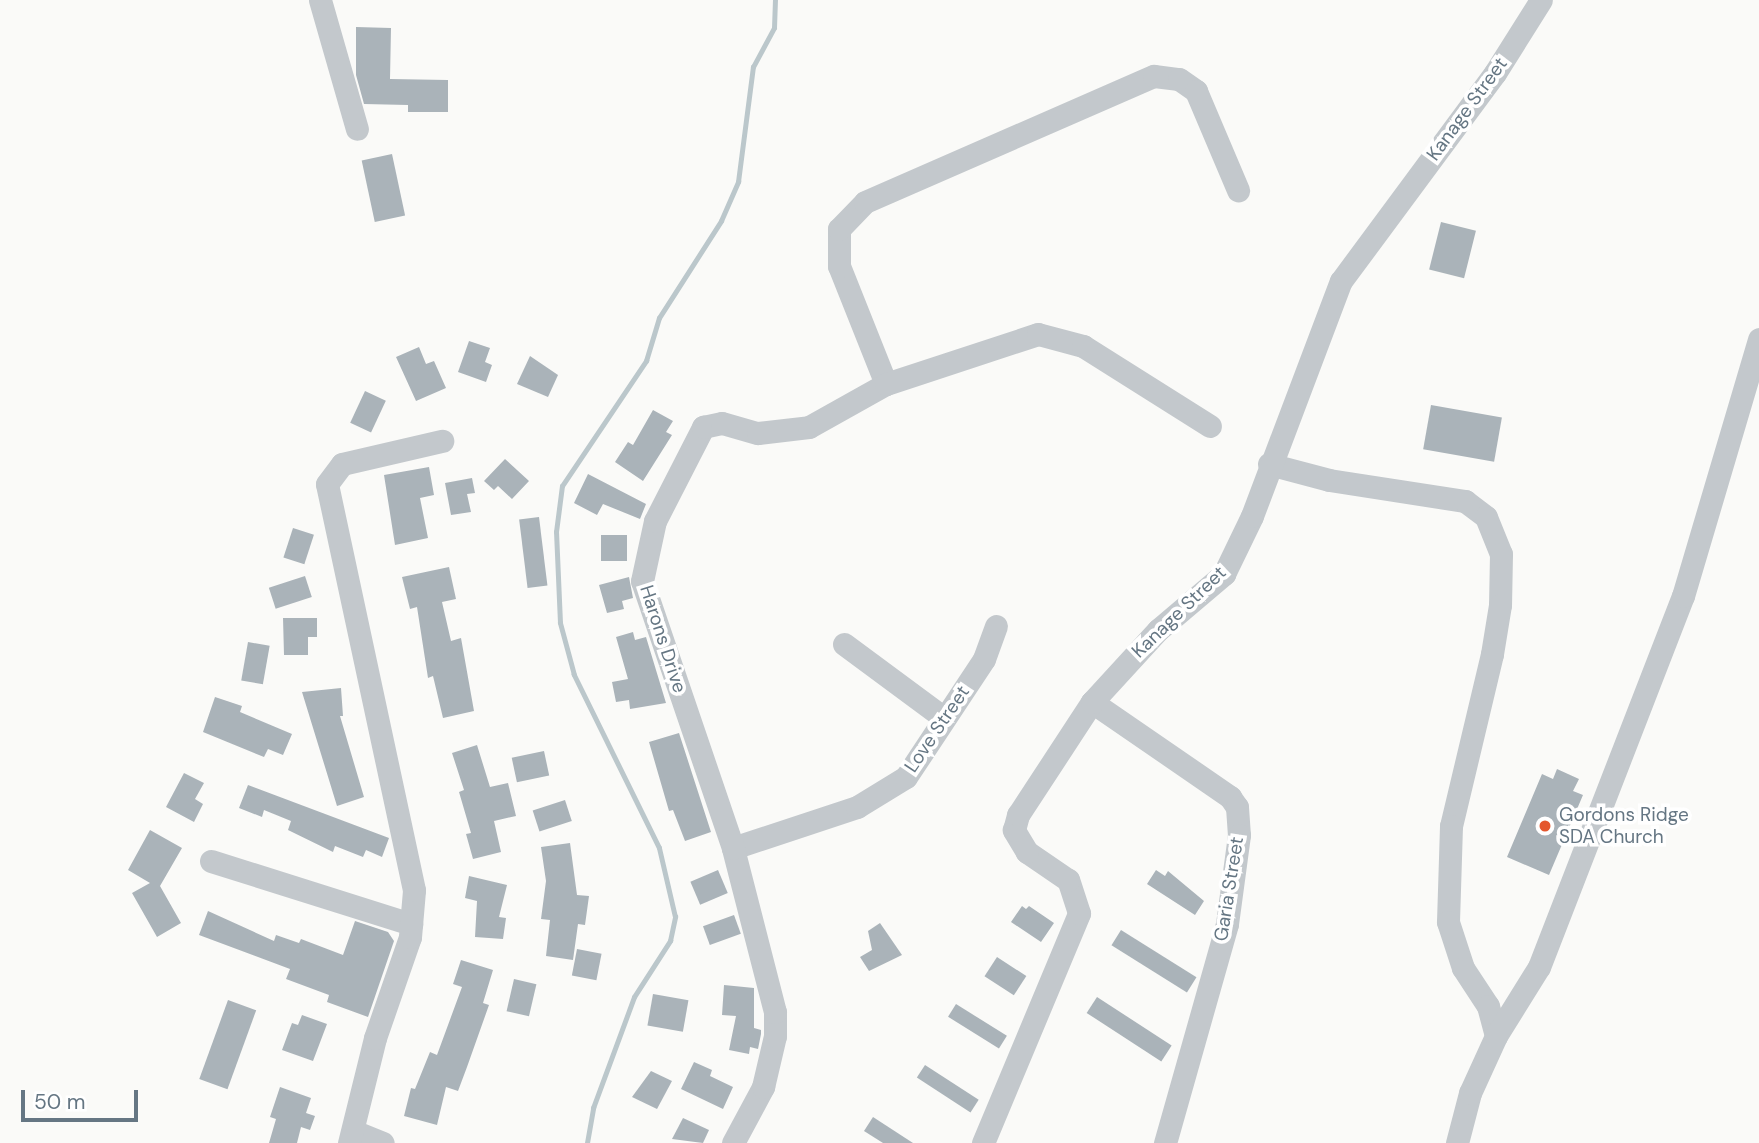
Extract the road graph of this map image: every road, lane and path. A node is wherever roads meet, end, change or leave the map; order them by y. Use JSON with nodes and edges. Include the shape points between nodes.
{"nodes":[{"id":1,"x":320,"y":0,"type":"edge"},
{"id":2,"x":1541,"y":0,"type":"edge"},
{"id":3,"x":357,"y":129,"type":"dead end"},
{"id":4,"x":1238,"y":190,"type":"dead end"},
{"id":5,"x":1759,"y":340,"type":"edge"},
{"id":6,"x":886,"y":384,"type":"junction"},
{"id":7,"x":1210,"y":426,"type":"dead end"},
{"id":8,"x":442,"y":441,"type":"dead end"},
{"id":9,"x":1269,"y":464,"type":"junction"},
{"id":10,"x":996,"y":626,"type":"dead end"},
{"id":11,"x":844,"y":644,"type":"dead end"},
{"id":12,"x":1092,"y":702,"type":"junction"},
{"id":13,"x":944,"y":719,"type":"junction"},
{"id":14,"x":733,"y":848,"type":"junction"},
{"id":15,"x":211,"y":860,"type":"dead end"},
{"id":16,"x":411,"y":924,"type":"junction"},
{"id":17,"x":1496,"y":1036,"type":"junction"},
{"id":18,"x":351,"y":1137,"type":"edge"},
{"id":19,"x":383,"y":1143,"type":"edge"},
{"id":20,"x":733,"y":1143,"type":"edge"},
{"id":21,"x":983,"y":1143,"type":"edge"},
{"id":22,"x":1165,"y":1143,"type":"edge"},
{"id":23,"x":1457,"y":1143,"type":"edge"}],
"edges":[{"from":1,"to":3,"type":"street"},
{"from":2,"to":9,"type":"street","name":"Kanage Street","via":[[1495,73],[1341,281]]},
{"from":4,"to":6,"type":"street","via":[[1196,91],[1179,79],[1154,76],[864,202],[839,229],[839,266]]},
{"from":5,"to":17,"type":"street","via":[[1684,596],[1539,967]]},
{"from":6,"to":7,"type":"street","name":"Harons Drive","via":[[1038,334],[1083,346]]},
{"from":6,"to":14,"type":"street","name":"Harons Drive","via":[[809,427],[758,433],[722,423],[703,427],[655,520],[642,581]]},
{"from":8,"to":16,"type":"street","via":[[342,464],[327,484],[399,806],[414,890]]},
{"from":9,"to":12,"type":"street","name":"Kanage Street","via":[[1252,516],[1224,574],[1158,630]]},
{"from":9,"to":17,"type":"street","via":[[1329,480],[1465,501],[1486,517],[1501,554],[1500,605],[1492,654],[1451,826],[1448,922],[1463,968],[1488,1006]]},
{"from":10,"to":13,"type":"street","name":"Love Street","via":[[984,659]]},
{"from":11,"to":13,"type":"street"},
{"from":12,"to":21,"type":"street","name":"Kanage Street","via":[[1014,830],[1027,852],[1068,880],[1079,913]]},
{"from":12,"to":22,"type":"street","name":"Garia Street","via":[[1230,796],[1237,807],[1239,835],[1227,924]]},
{"from":13,"to":14,"type":"street","name":"Love Street","via":[[906,777],[880,798]]},
{"from":14,"to":20,"type":"street","name":"Harons Drive","via":[[775,1012],[775,1036],[762,1087]]},
{"from":15,"to":16,"type":"street"},
{"from":16,"to":18,"type":"street","via":[[375,1038]]},
{"from":17,"to":23,"type":"street","via":[[1470,1093]]},
{"from":18,"to":19,"type":"street"}]}
